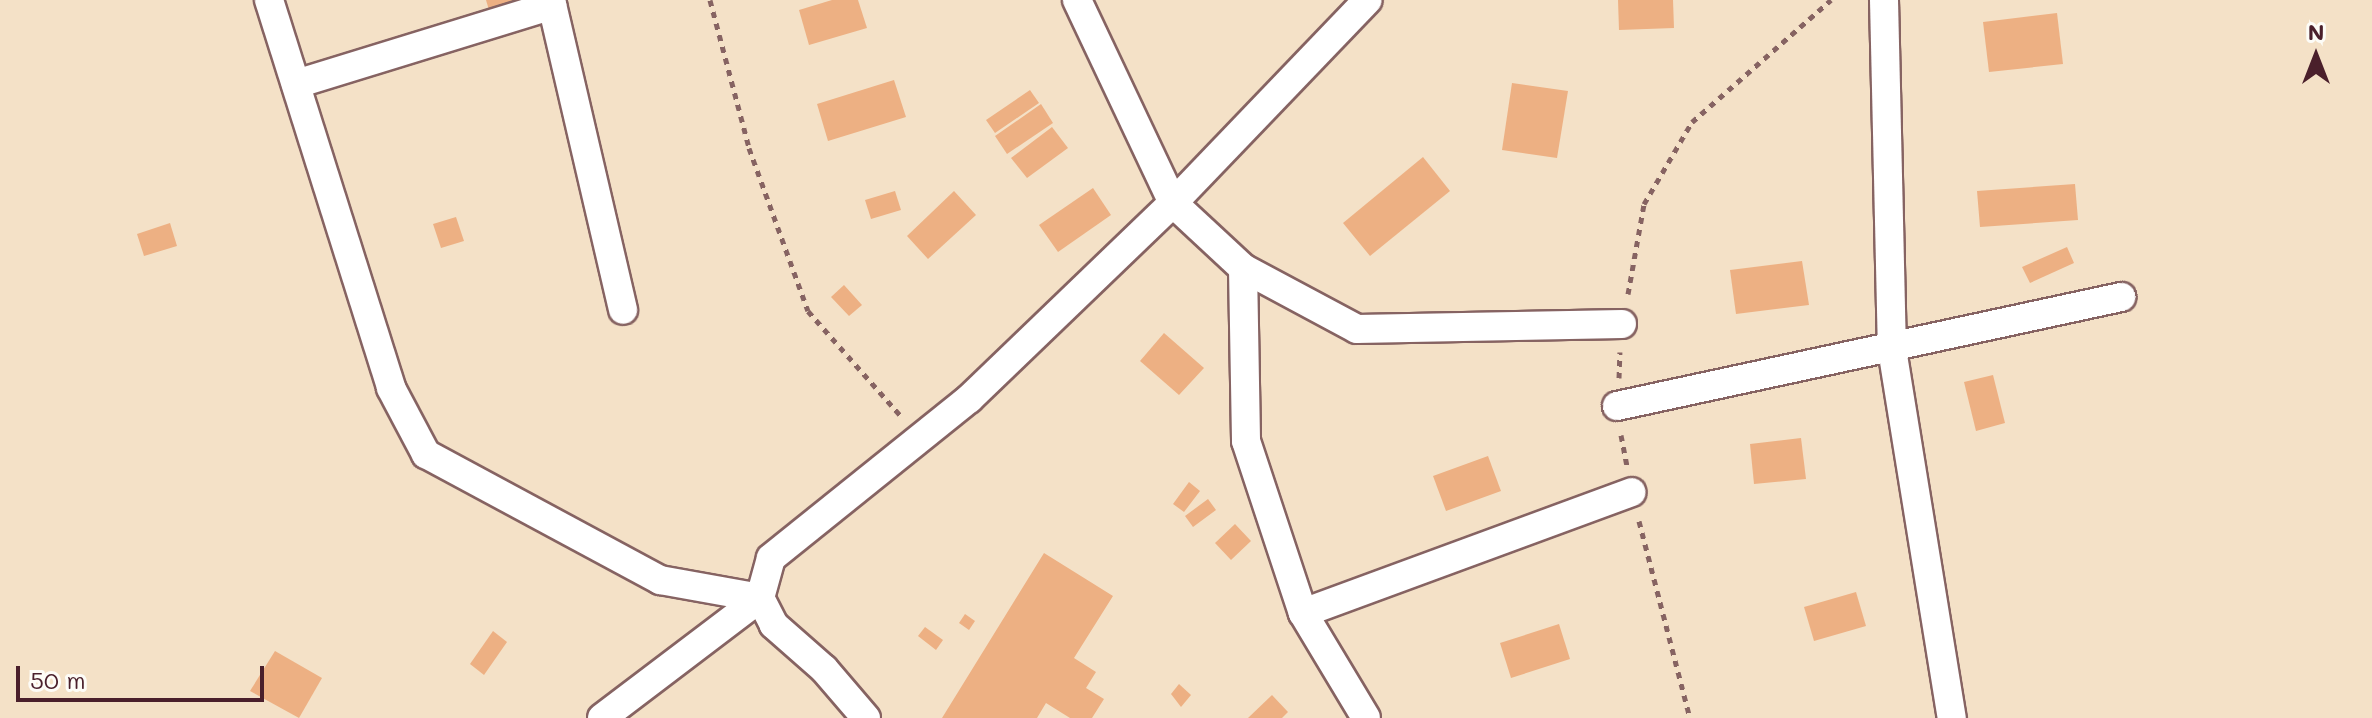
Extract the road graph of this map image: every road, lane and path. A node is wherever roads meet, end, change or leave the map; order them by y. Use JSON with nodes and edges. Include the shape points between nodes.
{"nodes":[{"id":1,"x":269,"y":0,"type":"edge"},
{"id":2,"x":710,"y":0,"type":"edge"},
{"id":3,"x":1077,"y":0,"type":"edge"},
{"id":4,"x":1368,"y":0,"type":"edge"},
{"id":5,"x":1831,"y":0,"type":"edge"},
{"id":6,"x":1884,"y":0,"type":"edge"},
{"id":7,"x":551,"y":2,"type":"edge"},
{"id":8,"x":296,"y":84,"type":"junction"},
{"id":9,"x":1173,"y":203,"type":"junction"},
{"id":10,"x":1243,"y":268,"type":"junction"},
{"id":11,"x":2121,"y":297,"type":"dead end"},
{"id":12,"x":623,"y":310,"type":"dead end"},
{"id":13,"x":1622,"y":324,"type":"junction"},
{"id":14,"x":1892,"y":349,"type":"junction"},
{"id":15,"x":1617,"y":406,"type":"junction"},
{"id":16,"x":920,"y":438,"type":"junction"},
{"id":17,"x":1631,"y":492,"type":"junction"},
{"id":18,"x":760,"y":598,"type":"junction"},
{"id":19,"x":1303,"y":613,"type":"junction"},
{"id":20,"x":602,"y":718,"type":"edge"},
{"id":21,"x":866,"y":718,"type":"edge"},
{"id":22,"x":1366,"y":718,"type":"edge"},
{"id":23,"x":1690,"y":718,"type":"edge"},
{"id":24,"x":1952,"y":718,"type":"edge"}],
"edges":[{"from":1,"to":8,"type":"street"},
{"from":2,"to":16,"type":"path","via":[[749,148],[808,311]]},
{"from":3,"to":9,"type":"street"},
{"from":4,"to":9,"type":"street"},
{"from":5,"to":13,"type":"path","via":[[1692,122],[1644,204]]},
{"from":6,"to":14,"type":"street"},
{"from":7,"to":8,"type":"street"},
{"from":7,"to":12,"type":"street"},
{"from":8,"to":18,"type":"street","via":[[391,388],[426,454],[660,580]]},
{"from":9,"to":10,"type":"street"},
{"from":9,"to":16,"type":"street","via":[[969,399]]},
{"from":10,"to":13,"type":"street","via":[[1357,329]]},
{"from":10,"to":19,"type":"street","via":[[1246,441]]},
{"from":11,"to":14,"type":"street"},
{"from":13,"to":15,"type":"path"},
{"from":14,"to":15,"type":"street"},
{"from":14,"to":24,"type":"street"},
{"from":15,"to":17,"type":"path"},
{"from":16,"to":18,"type":"street","via":[[771,558]]},
{"from":17,"to":19,"type":"street"},
{"from":17,"to":23,"type":"path"},
{"from":18,"to":20,"type":"street"},
{"from":18,"to":21,"type":"street","via":[[774,625],[824,669]]},
{"from":19,"to":22,"type":"street"}]}
